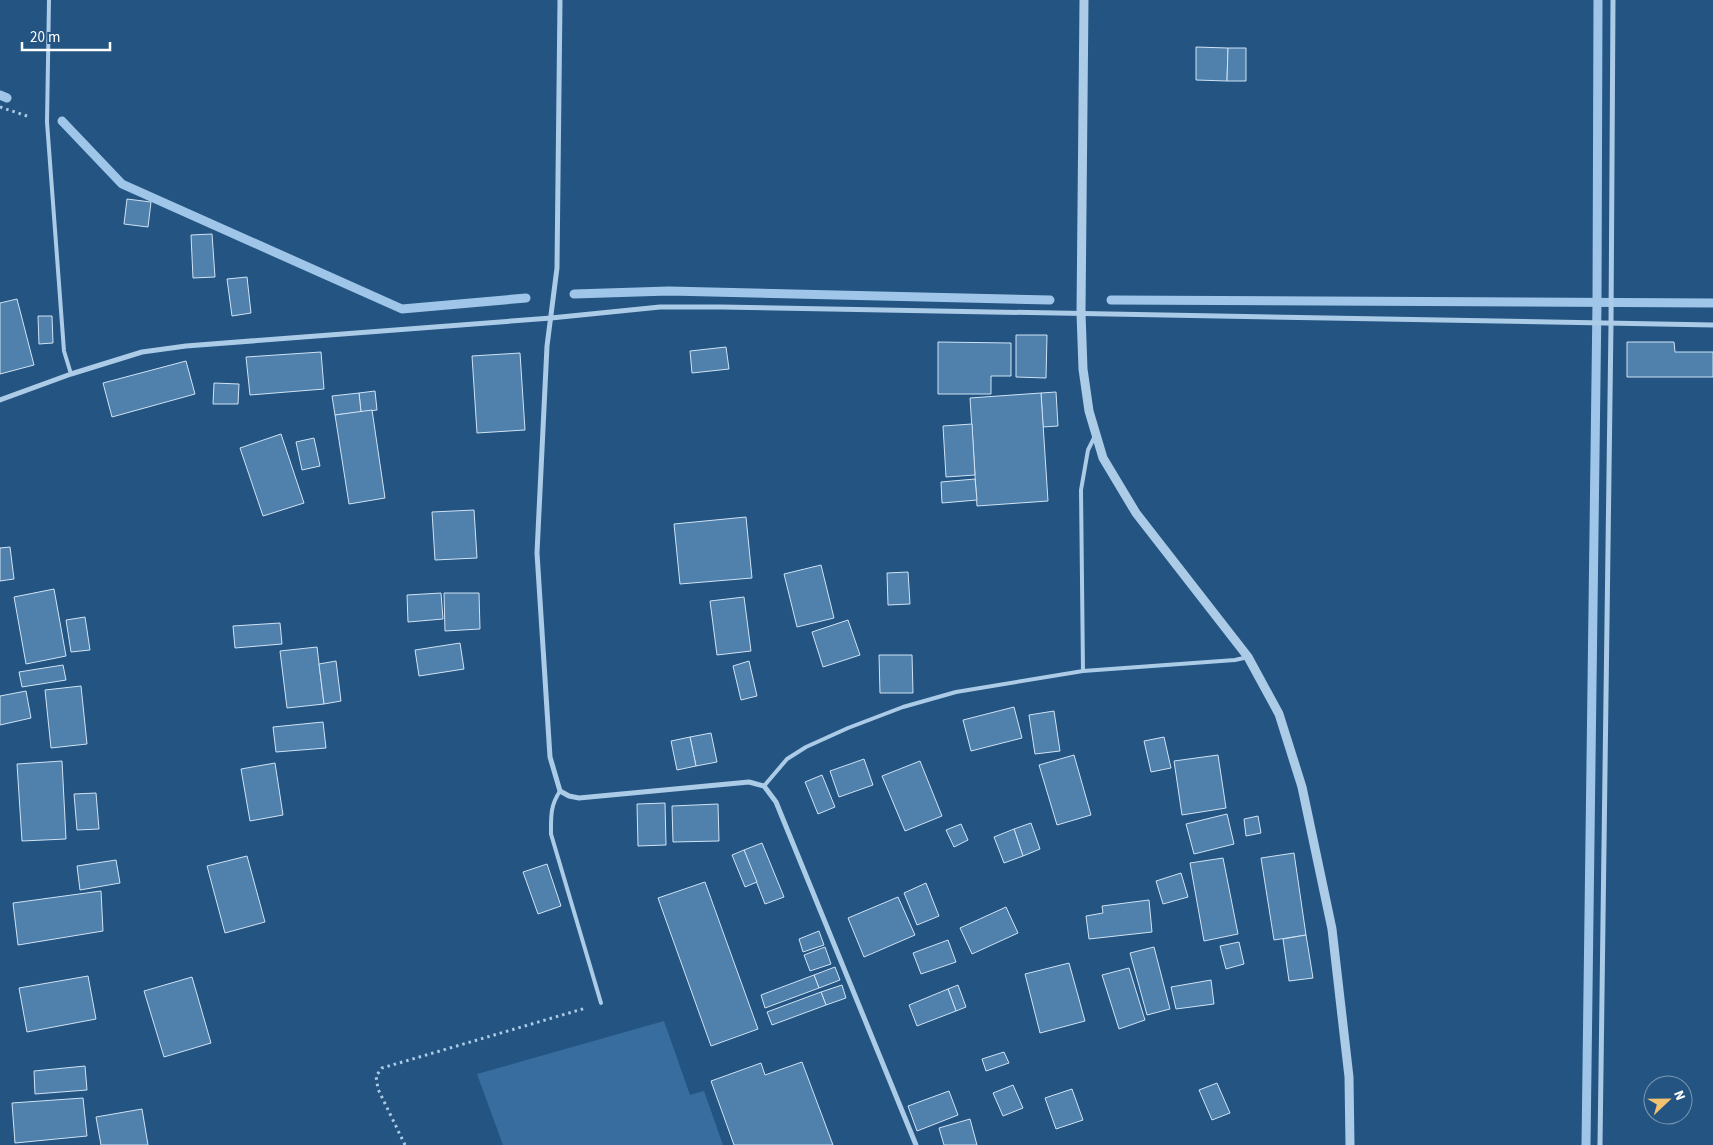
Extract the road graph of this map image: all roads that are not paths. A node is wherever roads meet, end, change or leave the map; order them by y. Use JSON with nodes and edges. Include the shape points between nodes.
{"nodes":[{"id":1,"x":49,"y":0,"type":"edge"},
{"id":2,"x":560,"y":0,"type":"edge"},
{"id":3,"x":1084,"y":0,"type":"edge"},
{"id":4,"x":1613,"y":0,"type":"edge"},
{"id":5,"x":1081,"y":313,"type":"junction"},
{"id":6,"x":551,"y":318,"type":"junction"},
{"id":7,"x":1612,"y":324,"type":"junction"},
{"id":8,"x":1713,"y":325,"type":"edge"},
{"id":9,"x":71,"y":374,"type":"junction"},
{"id":10,"x":0,"y":400,"type":"edge"},
{"id":11,"x":1095,"y":436,"type":"junction"},
{"id":12,"x":1248,"y":657,"type":"junction"},
{"id":13,"x":1083,"y":671,"type":"junction"},
{"id":14,"x":764,"y":786,"type":"junction"},
{"id":15,"x":560,"y":791,"type":"junction"},
{"id":16,"x":601,"y":1003,"type":"road end"},
{"id":17,"x":916,"y":1145,"type":"edge"},
{"id":18,"x":1350,"y":1145,"type":"edge"},
{"id":19,"x":1600,"y":1145,"type":"edge"}],
"edges":[{"from":1,"to":9,"type":"lane","via":[[47,122],[64,351]]},
{"from":2,"to":6,"type":"street","via":[[557,268]]},
{"from":3,"to":5,"type":"street"},
{"from":4,"to":7,"type":"street"},
{"from":5,"to":6,"type":"street","via":[[721,306],[660,307]]},
{"from":5,"to":7,"type":"street"},
{"from":5,"to":11,"type":"street","via":[[1083,369]]},
{"from":6,"to":9,"type":"street","via":[[186,346],[142,352]]},
{"from":6,"to":15,"type":"street","via":[[537,552],[550,757]]},
{"from":7,"to":8,"type":"street"},
{"from":7,"to":19,"type":"street"},
{"from":9,"to":10,"type":"street"},
{"from":11,"to":12,"type":"street","via":[[1103,458],[1136,512]]},
{"from":11,"to":13,"type":"lane","via":[[1088,450],[1081,490]]},
{"from":12,"to":13,"type":"lane"},
{"from":12,"to":18,"type":"street","via":[[1279,714],[1302,786],[1332,929],[1349,1077]]},
{"from":13,"to":14,"type":"lane","via":[[956,692],[903,707],[806,747],[787,759]]},
{"from":14,"to":15,"type":"street","via":[[749,782],[579,798]]},
{"from":14,"to":17,"type":"street","via":[[776,802]]},
{"from":15,"to":16,"type":"lane","via":[[553,802],[550,834]]}]}
